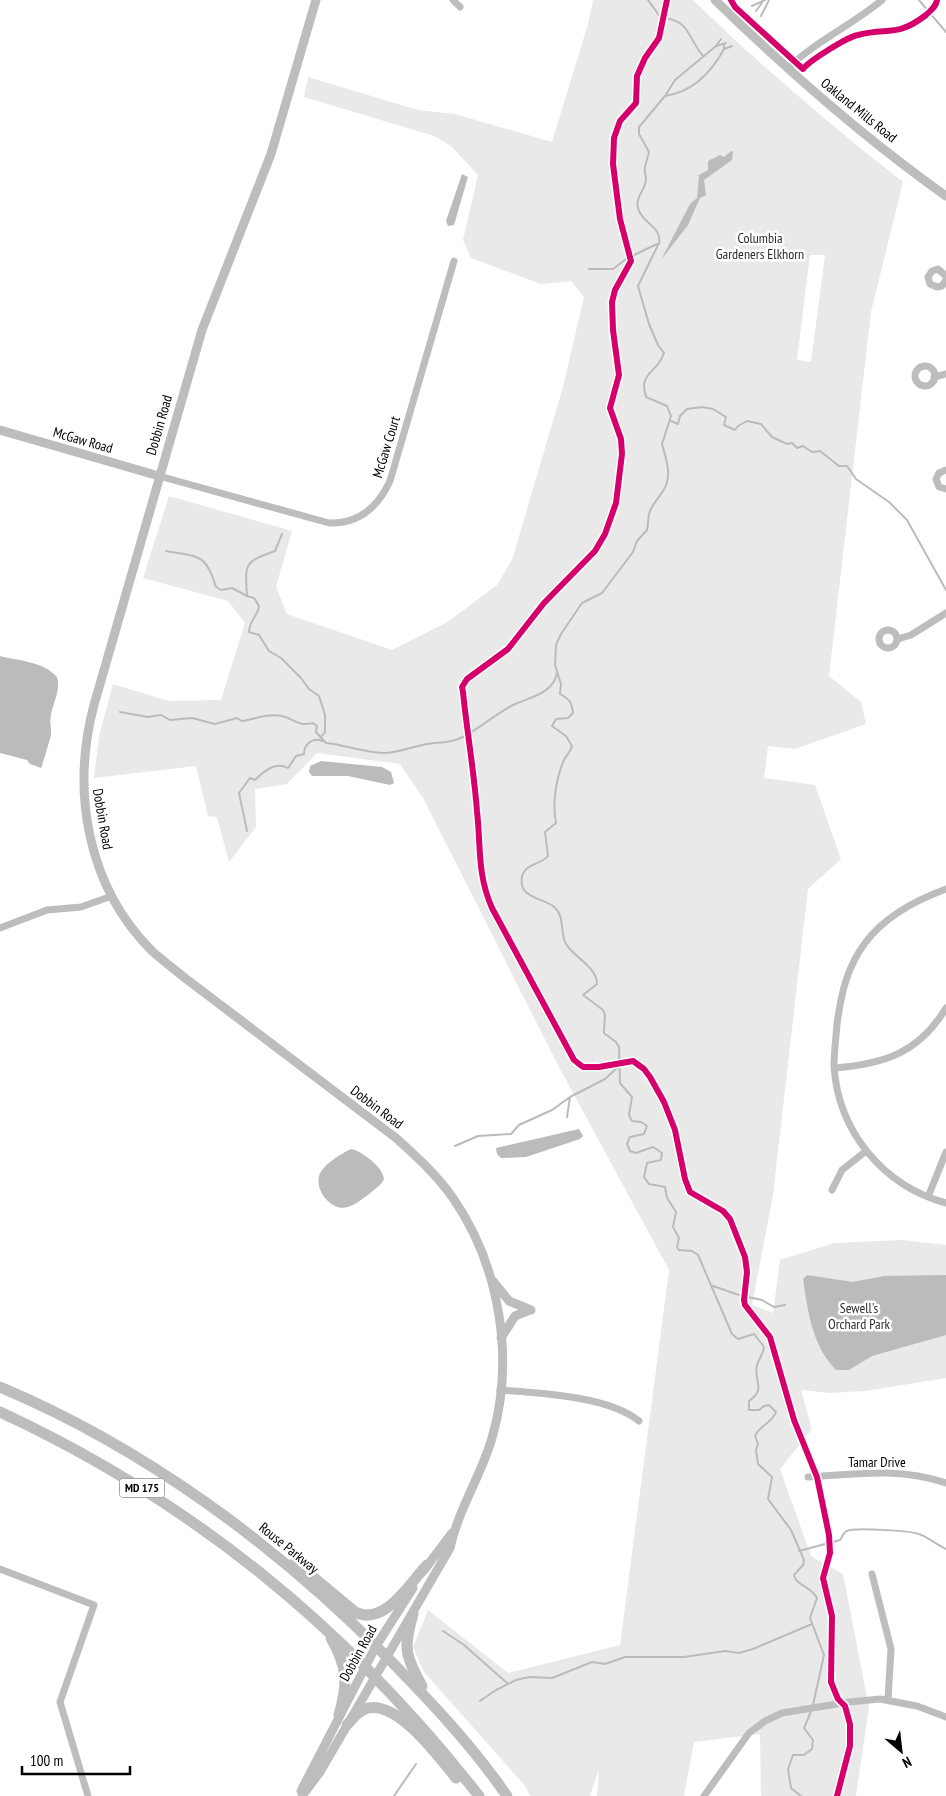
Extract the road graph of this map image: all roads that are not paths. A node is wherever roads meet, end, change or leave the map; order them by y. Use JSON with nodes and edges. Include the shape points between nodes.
{"nodes":[{"id":1,"x":316,"y":0,"type":"edge"},
{"id":2,"x":453,"y":0,"type":"edge"},
{"id":3,"x":715,"y":0,"type":"edge"},
{"id":4,"x":882,"y":0,"type":"edge"},
{"id":5,"x":460,"y":8,"type":"dead end"},
{"id":6,"x":788,"y":68,"type":"junction"},
{"id":7,"x":946,"y":196,"type":"edge"},
{"id":8,"x":454,"y":260,"type":"dead end"},
{"id":9,"x":946,"y":276,"type":"edge"},
{"id":10,"x":945,"y":286,"type":"edge"},
{"id":11,"x":946,"y":374,"type":"edge"},
{"id":12,"x":934,"y":377,"type":"dead end"},
{"id":13,"x":0,"y":430,"type":"edge"},
{"id":14,"x":946,"y":470,"type":"edge"},
{"id":15,"x":159,"y":476,"type":"junction"},
{"id":16,"x":946,"y":489,"type":"edge"},
{"id":17,"x":946,"y":613,"type":"edge"},
{"id":18,"x":898,"y":639,"type":"dead end"},
{"id":19,"x":946,"y":889,"type":"edge"},
{"id":20,"x":112,"y":896,"type":"junction"},
{"id":21,"x":0,"y":928,"type":"edge"},
{"id":22,"x":946,"y":1008,"type":"edge"},
{"id":23,"x":834,"y":1068,"type":"junction"},
{"id":24,"x":866,"y":1151,"type":"junction"},
{"id":25,"x":946,"y":1152,"type":"edge"},
{"id":26,"x":832,"y":1190,"type":"dead end"},
{"id":27,"x":928,"y":1197,"type":"junction"},
{"id":28,"x":946,"y":1203,"type":"edge"},
{"id":29,"x":490,"y":1278,"type":"junction"},
{"id":30,"x":501,"y":1338,"type":"junction"},
{"id":31,"x":0,"y":1387,"type":"edge"},
{"id":32,"x":500,"y":1390,"type":"junction"},
{"id":33,"x":0,"y":1412,"type":"edge"},
{"id":34,"x":639,"y":1421,"type":"dead end"},
{"id":35,"x":166,"y":1477,"type":"junction"},
{"id":36,"x":808,"y":1477,"type":"dead end"},
{"id":37,"x":946,"y":1483,"type":"edge"},
{"id":38,"x":454,"y":1531,"type":"junction"},
{"id":39,"x":426,"y":1566,"type":"junction"},
{"id":40,"x":0,"y":1570,"type":"edge"},
{"id":41,"x":872,"y":1574,"type":"dead end"},
{"id":42,"x":413,"y":1614,"type":"junction"},
{"id":43,"x":324,"y":1626,"type":"junction"},
{"id":44,"x":376,"y":1646,"type":"junction"},
{"id":45,"x":387,"y":1657,"type":"junction"},
{"id":46,"x":365,"y":1667,"type":"junction"},
{"id":47,"x":374,"y":1676,"type":"junction"},
{"id":48,"x":429,"y":1699,"type":"junction"},
{"id":49,"x":888,"y":1699,"type":"junction"},
{"id":50,"x":339,"y":1715,"type":"junction"},
{"id":51,"x":946,"y":1717,"type":"edge"},
{"id":52,"x":347,"y":1725,"type":"junction"},
{"id":53,"x":88,"y":1796,"type":"edge"},
{"id":54,"x":300,"y":1796,"type":"edge"},
{"id":55,"x":472,"y":1796,"type":"edge"},
{"id":56,"x":480,"y":1796,"type":"edge"},
{"id":57,"x":507,"y":1796,"type":"edge"},
{"id":58,"x":704,"y":1796,"type":"edge"}],
"edges":[{"from":1,"to":15,"type":"street","name":"Dobbin Road","via":[[271,154],[202,330]]},
{"from":2,"to":5,"type":"street"},
{"from":3,"to":6,"type":"street","name":"Oakland Mills Road"},
{"from":4,"to":6,"type":"street","via":[[808,50]]},
{"from":6,"to":7,"type":"street","name":"Oakland Mills Road","via":[[843,116]]},
{"from":8,"to":15,"type":"street","name":"McGaw Court","via":[[390,481],[383,496],[368,512],[343,523],[329,523]]},
{"from":9,"to":10,"type":"street","via":[[938,269],[928,277],[930,284]]},
{"from":11,"to":12,"type":"street"},
{"from":13,"to":15,"type":"street","name":"McGaw Road"},
{"from":14,"to":16,"type":"street","via":[[936,478],[939,487]]},
{"from":15,"to":20,"type":"street","name":"Dobbin Road","via":[[84,745],[83,788],[87,825],[93,850]]},
{"from":17,"to":18,"type":"street","via":[[911,635]]},
{"from":19,"to":23,"type":"street","via":[[928,895],[892,916],[877,929],[858,954],[842,995]]},
{"from":20,"to":21,"type":"street","via":[[81,907],[42,912]]},
{"from":20,"to":29,"type":"street","name":"Dobbin Road","via":[[141,937],[166,962],[396,1138],[423,1163],[440,1181],[466,1219]]},
{"from":22,"to":23,"type":"street","via":[[923,1037],[903,1052],[874,1063]]},
{"from":23,"to":24,"type":"street","via":[[846,1118]]},
{"from":24,"to":26,"type":"street","via":[[842,1170]]},
{"from":24,"to":27,"type":"street","via":[[892,1177]]},
{"from":25,"to":27,"type":"street"},
{"from":27,"to":28,"type":"street"},
{"from":29,"to":30,"type":"street","name":"Dobbin Road"},
{"from":29,"to":30,"type":"street","via":[[509,1301],[531,1310],[515,1316]]},
{"from":30,"to":32,"type":"street","name":"Dobbin Road"},
{"from":31,"to":35,"type":"main road","name":"Rouse Parkway","number":"MD 175","via":[[76,1424]]},
{"from":32,"to":34,"type":"street","via":[[571,1396],[629,1414]]},
{"from":32,"to":38,"type":"street","name":"Dobbin Road","via":[[497,1420],[488,1452]]},
{"from":33,"to":43,"type":"main road","number":"MD 175","via":[[66,1444],[155,1496],[265,1574]]},
{"from":35,"to":39,"type":"main road","via":[[282,1552],[360,1614],[372,1616],[383,1611]]},
{"from":35,"to":44,"type":"main road","name":"Rouse Parkway","number":"MD 175","via":[[278,1557],[339,1609]]},
{"from":36,"to":37,"type":"street","name":"Tamar Drive","via":[[889,1472]]},
{"from":38,"to":39,"type":"street","name":"Dobbin Road"},
{"from":38,"to":42,"type":"street","name":"Dobbin Road","via":[[450,1548]]},
{"from":39,"to":44,"type":"street","name":"Dobbin Road"},
{"from":40,"to":53,"type":"street","via":[[94,1604],[60,1702]]},
{"from":41,"to":49,"type":"street","via":[[891,1649]]},
{"from":42,"to":45,"type":"street","name":"Dobbin Road"},
{"from":42,"to":48,"type":"main road","via":[[406,1637],[406,1652]]},
{"from":43,"to":46,"type":"main road","number":"MD 175"},
{"from":43,"to":50,"type":"main road","via":[[346,1675],[346,1692]]},
{"from":44,"to":45,"type":"main road","name":"Rouse Parkway","number":"MD 175"},
{"from":44,"to":46,"type":"street","name":"Dobbin Road"},
{"from":45,"to":47,"type":"street","name":"Dobbin Road"},
{"from":45,"to":48,"type":"main road","name":"Rouse Parkway","number":"MD 175"},
{"from":46,"to":47,"type":"main road","number":"MD 175"},
{"from":46,"to":50,"type":"street","name":"Dobbin Road"},
{"from":47,"to":52,"type":"street","name":"Dobbin Road"},
{"from":47,"to":56,"type":"main road","number":"MD 175","via":[[412,1714]]},
{"from":48,"to":57,"type":"main road","name":"Rouse Parkway","number":"MD 175"},
{"from":49,"to":51,"type":"street"},
{"from":49,"to":58,"type":"street","via":[[820,1706],[772,1717],[748,1733]]},
{"from":50,"to":54,"type":"street","name":"Dobbin Road"},
{"from":52,"to":54,"type":"street","name":"Dobbin Road","via":[[320,1772]]},
{"from":52,"to":55,"type":"main road","via":[[355,1715],[368,1708],[390,1712],[424,1742]]}]}
